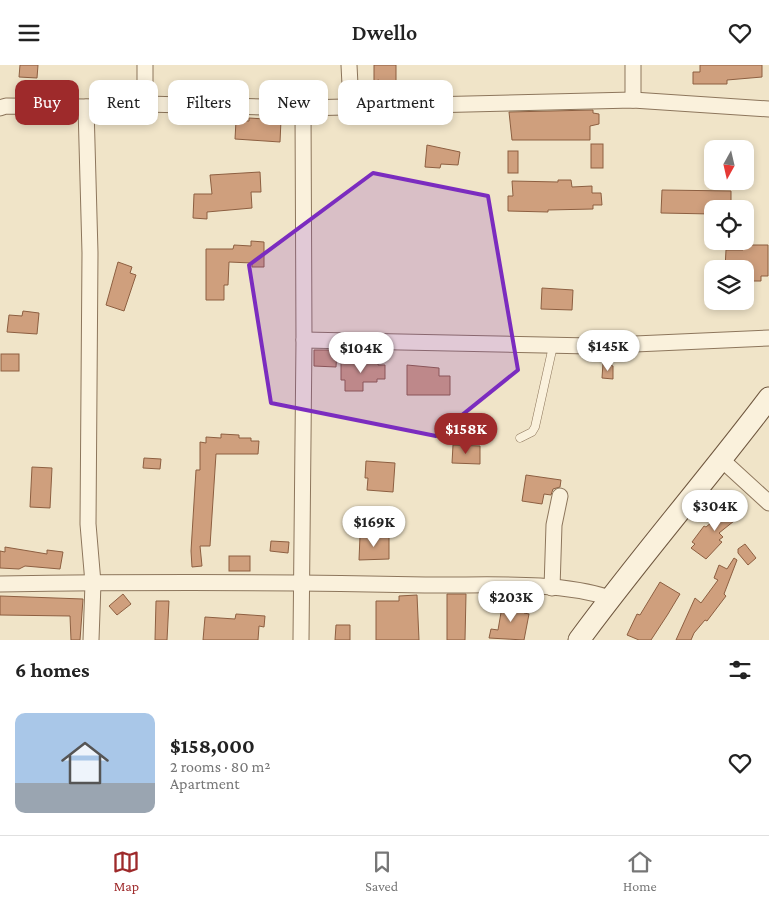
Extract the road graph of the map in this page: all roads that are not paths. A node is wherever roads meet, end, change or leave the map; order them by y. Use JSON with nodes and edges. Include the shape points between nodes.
{"nodes":[{"id":1,"x":145,"y":65,"type":"edge"},
{"id":2,"x":350,"y":65,"type":"edge"},
{"id":3,"x":633,"y":65,"type":"edge"},
{"id":4,"x":145,"y":80,"type":"edge"},
{"id":5,"x":350,"y":80,"type":"edge"},
{"id":6,"x":633,"y":100,"type":"junction"},
{"id":7,"x":453,"y":103,"type":"edge"},
{"id":8,"x":158,"y":104,"type":"edge"},
{"id":9,"x":86,"y":107,"type":"junction"},
{"id":10,"x":89,"y":107,"type":"edge"},
{"id":11,"x":259,"y":107,"type":"edge"},
{"id":12,"x":0,"y":108,"type":"edge"},
{"id":13,"x":769,"y":109,"type":"edge"},
{"id":14,"x":303,"y":125,"type":"edge"},
{"id":15,"x":769,"y":338,"type":"edge"},
{"id":16,"x":304,"y":340,"type":"junction"},
{"id":17,"x":553,"y":345,"type":"junction"},
{"id":18,"x":769,"y":397,"type":"edge"},
{"id":19,"x":520,"y":438,"type":"dead end"},
{"id":20,"x":722,"y":460,"type":"junction"},
{"id":21,"x":560,"y":496,"type":"dead end"},
{"id":22,"x":769,"y":503,"type":"edge"},
{"id":23,"x":302,"y":582,"type":"junction"},
{"id":24,"x":93,"y":583,"type":"junction"},
{"id":25,"x":0,"y":584,"type":"edge"},
{"id":26,"x":552,"y":588,"type":"junction"},
{"id":27,"x":610,"y":598,"type":"junction"},
{"id":28,"x":91,"y":640,"type":"edge"},
{"id":29,"x":301,"y":640,"type":"edge"},
{"id":30,"x":580,"y":640,"type":"edge"}],
"edges":[{"from":1,"to":4,"type":"street"},
{"from":2,"to":5,"type":"street"},
{"from":3,"to":6,"type":"street"},
{"from":6,"to":7,"type":"street"},
{"from":6,"to":13,"type":"street"},
{"from":8,"to":11,"type":"street"},
{"from":9,"to":10,"type":"street"},
{"from":9,"to":12,"type":"street","via":[[6,105]]},
{"from":9,"to":24,"type":"street","via":[[90,253],[88,524]]},
{"from":14,"to":16,"type":"street"},
{"from":15,"to":17,"type":"street"},
{"from":16,"to":17,"type":"street"},
{"from":16,"to":23,"type":"street"},
{"from":17,"to":19,"type":"lane","via":[[535,427]]},
{"from":18,"to":20,"type":"street"},
{"from":20,"to":22,"type":"street"},
{"from":20,"to":27,"type":"street"},
{"from":21,"to":26,"type":"street","via":[[554,525]]},
{"from":23,"to":24,"type":"street"},
{"from":23,"to":26,"type":"street"},
{"from":23,"to":29,"type":"street"},
{"from":24,"to":25,"type":"street"},
{"from":24,"to":28,"type":"street"},
{"from":26,"to":27,"type":"street","via":[[590,592]]},
{"from":27,"to":30,"type":"street"}]}
